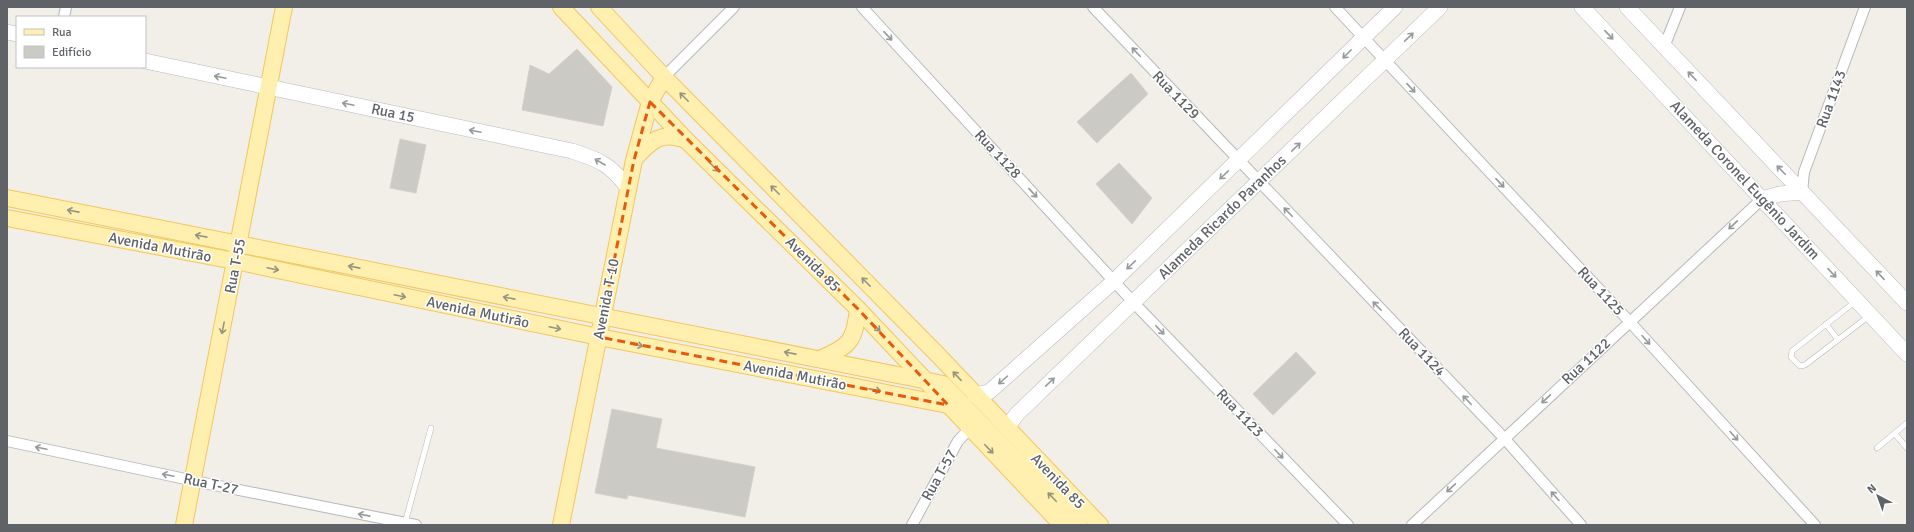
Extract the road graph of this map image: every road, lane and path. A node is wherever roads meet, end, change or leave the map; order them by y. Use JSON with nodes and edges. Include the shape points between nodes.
{"nodes":[{"id":1,"x":284,"y":7,"type":"edge"},
{"id":2,"x":561,"y":7,"type":"edge"},
{"id":3,"x":599,"y":7,"type":"edge"},
{"id":4,"x":734,"y":7,"type":"edge"},
{"id":5,"x":862,"y":7,"type":"edge"},
{"id":6,"x":1093,"y":7,"type":"edge"},
{"id":7,"x":1335,"y":7,"type":"edge"},
{"id":8,"x":1394,"y":7,"type":"edge"},
{"id":9,"x":1440,"y":7,"type":"edge"},
{"id":10,"x":1582,"y":7,"type":"edge"},
{"id":11,"x":1627,"y":7,"type":"edge"},
{"id":12,"x":1680,"y":7,"type":"edge"},
{"id":13,"x":1865,"y":7,"type":"edge"},
{"id":14,"x":1364,"y":37,"type":"junction"},
{"id":15,"x":1664,"y":48,"type":"junction"},
{"id":16,"x":1385,"y":60,"type":"junction"},
{"id":17,"x":146,"y":61,"type":"edge"},
{"id":18,"x":664,"y":77,"type":"junction"},
{"id":19,"x":269,"y":87,"type":"junction"},
{"id":20,"x":650,"y":102,"type":"junction"},
{"id":21,"x":686,"y":140,"type":"junction"},
{"id":22,"x":634,"y":160,"type":"junction"},
{"id":23,"x":1239,"y":160,"type":"junction"},
{"id":24,"x":1260,"y":182,"type":"junction"},
{"id":25,"x":628,"y":188,"type":"junction"},
{"id":26,"x":1802,"y":192,"type":"junction"},
{"id":27,"x":7,"y":198,"type":"edge"},
{"id":28,"x":1762,"y":199,"type":"junction"},
{"id":29,"x":7,"y":218,"type":"edge"},
{"id":30,"x":239,"y":244,"type":"junction"},
{"id":31,"x":235,"y":261,"type":"junction"},
{"id":32,"x":1114,"y":281,"type":"junction"},
{"id":33,"x":1857,"y":300,"type":"junction"},
{"id":34,"x":1133,"y":302,"type":"junction"},
{"id":35,"x":1907,"y":303,"type":"edge"},
{"id":36,"x":858,"y":308,"type":"junction"},
{"id":37,"x":1871,"y":315,"type":"junction"},
{"id":38,"x":602,"y":316,"type":"junction"},
{"id":39,"x":1629,"y":321,"type":"junction"},
{"id":40,"x":1826,"y":324,"type":"junction"},
{"id":41,"x":599,"y":337,"type":"junction"},
{"id":42,"x":1838,"y":340,"type":"junction"},
{"id":43,"x":1907,"y":354,"type":"edge"},
{"id":44,"x":820,"y":359,"type":"junction"},
{"id":45,"x":925,"y":379,"type":"junction"},
{"id":46,"x":975,"y":395,"type":"junction"},
{"id":47,"x":948,"y":405,"type":"junction"},
{"id":48,"x":1907,"y":423,"type":"edge"},
{"id":49,"x":431,"y":428,"type":"dead end"},
{"id":50,"x":970,"y":428,"type":"junction"},
{"id":51,"x":1008,"y":430,"type":"junction"},
{"id":52,"x":1895,"y":434,"type":"junction"},
{"id":53,"x":1504,"y":438,"type":"junction"},
{"id":54,"x":7,"y":441,"type":"edge"},
{"id":55,"x":1878,"y":448,"type":"dead end"},
{"id":56,"x":1907,"y":448,"type":"edge"},
{"id":57,"x":193,"y":481,"type":"junction"},
{"id":58,"x":405,"y":523,"type":"junction"},
{"id":59,"x":184,"y":525,"type":"edge"},
{"id":60,"x":416,"y":525,"type":"edge"},
{"id":61,"x":561,"y":525,"type":"edge"},
{"id":62,"x":912,"y":525,"type":"edge"},
{"id":63,"x":1062,"y":525,"type":"edge"},
{"id":64,"x":1079,"y":525,"type":"edge"},
{"id":65,"x":1100,"y":525,"type":"edge"},
{"id":66,"x":1348,"y":525,"type":"edge"},
{"id":67,"x":1412,"y":525,"type":"edge"},
{"id":68,"x":1581,"y":525,"type":"edge"},
{"id":69,"x":1815,"y":525,"type":"edge"}],
"edges":[{"from":1,"to":19,"type":"main road","name":"Rua T-55"},
{"from":2,"to":20,"type":"main road","name":"Avenida 85"},
{"from":3,"to":18,"type":"main road","name":"Avenida 85"},
{"from":4,"to":18,"type":"street"},
{"from":5,"to":32,"type":"street","name":"Rua 1128","one_way":true},
{"from":23,"to":6,"type":"street","name":"Rua 1129","one_way":true},
{"from":7,"to":14,"type":"street","name":"Rua 1125"},
{"from":8,"to":14,"type":"main road","name":"Alameda Ricardo Paranhos"},
{"from":16,"to":9,"type":"main road","name":"Alameda Ricardo Paranhos","one_way":true},
{"from":10,"to":28,"type":"main road","name":"Alameda Coronel Eugênio Jardim","one_way":true},
{"from":11,"to":15,"type":"main road"},
{"from":12,"to":15,"type":"street"},
{"from":13,"to":26,"type":"street","name":"Rua 1143","via":[[1804,172]]},
{"from":14,"to":16,"type":"street","name":"Rua 1125"},
{"from":14,"to":23,"type":"main road","name":"Alameda Ricardo Paranhos","one_way":true},
{"from":26,"to":15,"type":"main road","one_way":true},
{"from":24,"to":16,"type":"main road","name":"Alameda Ricardo Paranhos","one_way":true},
{"from":16,"to":39,"type":"street","name":"Rua 1125","one_way":true},
{"from":19,"to":17,"type":"main road","name":"Rua 15","one_way":true},
{"from":18,"to":20,"type":"main road","name":"Avenida T-10"},
{"from":46,"to":18,"type":"main road","name":"Avenida 85","one_way":true},
{"from":25,"to":19,"type":"main road","name":"Rua 15","one_way":true,"via":[[616,173],[598,160],[572,151]]},
{"from":19,"to":30,"type":"main road","name":"Rua T-55"},
{"from":20,"to":21,"type":"main road","name":"Avenida 85"},
{"from":20,"to":22,"type":"main road","name":"Avenida T-10"},
{"from":21,"to":22,"type":"main road","via":[[676,136],[658,138],[650,142]]},
{"from":21,"to":36,"type":"main road","name":"Avenida 85","one_way":true},
{"from":22,"to":25,"type":"main road","name":"Avenida T-10"},
{"from":23,"to":24,"type":"street","name":"Rua 1129"},
{"from":23,"to":32,"type":"main road","name":"Alameda Ricardo Paranhos","one_way":true},
{"from":24,"to":34,"type":"main road","name":"Alameda Ricardo Paranhos"},
{"from":53,"to":24,"type":"street","name":"Rua 1124","one_way":true},
{"from":25,"to":38,"type":"main road","name":"Avenida T-10"},
{"from":26,"to":28,"type":"main road"},
{"from":35,"to":26,"type":"main road","one_way":true},
{"from":30,"to":27,"type":"main road","name":"Avenida Mutirão","one_way":true},
{"from":28,"to":33,"type":"main road","name":"Alameda Coronel Eugênio Jardim","one_way":true},
{"from":28,"to":39,"type":"street","name":"Rua 1122","one_way":true},
{"from":29,"to":31,"type":"main road","name":"Avenida Mutirão"},
{"from":30,"to":31,"type":"main road","name":"Rua T-55"},
{"from":38,"to":30,"type":"main road","name":"Avenida Mutirão","one_way":true},
{"from":31,"to":41,"type":"main road","name":"Avenida Mutirão","one_way":true},
{"from":31,"to":57,"type":"main road","name":"Rua T-55","one_way":true},
{"from":32,"to":34,"type":"street","name":"Rua 1128"},
{"from":32,"to":46,"type":"main road","name":"Alameda Ricardo Paranhos","one_way":true,"via":[[989,392]]},
{"from":33,"to":37,"type":"main road","name":"Alameda Coronel Eugênio Jardim"},
{"from":33,"to":40,"type":"lane"},
{"from":51,"to":34,"type":"main road","name":"Alameda Ricardo Paranhos","one_way":true,"via":[[1017,414]]},
{"from":34,"to":66,"type":"street","name":"Rua 1123","one_way":true},
{"from":36,"to":44,"type":"main road","via":[[856,327],[845,348]]},
{"from":36,"to":45,"type":"main road","name":"Avenida 85","one_way":true},
{"from":37,"to":42,"type":"lane"},
{"from":37,"to":43,"type":"main road","name":"Alameda Coronel Eugênio Jardim"},
{"from":38,"to":41,"type":"main road","name":"Avenida T-10"},
{"from":44,"to":38,"type":"main road","name":"Avenida Mutirão","one_way":true},
{"from":39,"to":53,"type":"street","name":"Rua 1122","one_way":true},
{"from":39,"to":69,"type":"street","name":"Rua 1125","one_way":true},
{"from":40,"to":42,"type":"lane"},
{"from":40,"to":42,"type":"lane","via":[[1792,351],[1791,357],[1800,366],[1805,365]]},
{"from":41,"to":47,"type":"main road","name":"Avenida Mutirão","one_way":true},
{"from":41,"to":61,"type":"main road","name":"Avenida T-10"},
{"from":44,"to":45,"type":"main road","name":"Avenida Mutirão"},
{"from":45,"to":47,"type":"main road","name":"Avenida 85"},
{"from":64,"to":45,"type":"main road","name":"Avenida Mutirão","one_way":true,"via":[[943,384]]},
{"from":46,"to":51,"type":"main road","name":"Avenida 85"},
{"from":47,"to":50,"type":"main road","name":"Avenida 85"},
{"from":48,"to":52,"type":"lane"},
{"from":49,"to":58,"type":"lane"},
{"from":50,"to":62,"type":"street","name":"Rua T-57","via":[[958,441]]},
{"from":50,"to":63,"type":"main road","name":"Avenida 85","one_way":true},
{"from":51,"to":65,"type":"main road","name":"Avenida 85"},
{"from":52,"to":55,"type":"lane"},
{"from":52,"to":56,"type":"lane"},
{"from":53,"to":67,"type":"street","name":"Rua 1122","one_way":true},
{"from":68,"to":53,"type":"street","name":"Rua 1124","one_way":true},
{"from":57,"to":54,"type":"street","name":"Rua T-27","one_way":true},
{"from":58,"to":57,"type":"street","name":"Rua T-27","one_way":true},
{"from":57,"to":59,"type":"main road","name":"Rua T-55"},
{"from":58,"to":60,"type":"street","name":"Rua T-27"}]}
